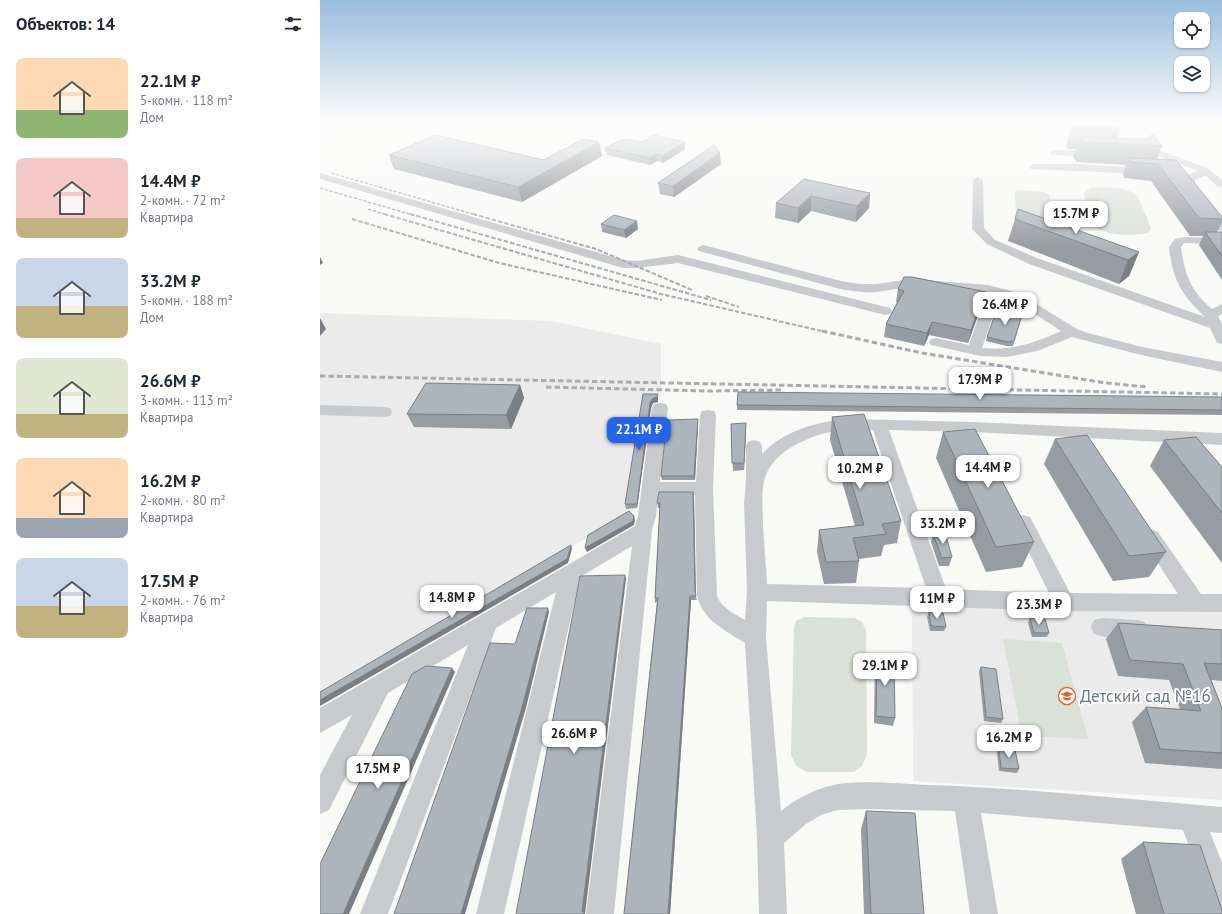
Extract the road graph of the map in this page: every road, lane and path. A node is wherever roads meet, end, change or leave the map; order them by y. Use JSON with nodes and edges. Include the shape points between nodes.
{"nodes":[{"id":1,"x":1193,"y":165,"type":"edge"},
{"id":2,"x":1034,"y":167,"type":"dead end"},
{"id":3,"x":1160,"y":172,"type":"edge"},
{"id":4,"x":1183,"y":173,"type":"edge"},
{"id":5,"x":1203,"y":174,"type":"junction"},
{"id":6,"x":320,"y":176,"type":"edge"},
{"id":7,"x":978,"y":180,"type":"dead end"},
{"id":8,"x":1222,"y":185,"type":"edge"},
{"id":9,"x":1222,"y":228,"type":"edge"},
{"id":10,"x":1222,"y":241,"type":"edge"},
{"id":11,"x":703,"y":249,"type":"dead end"},
{"id":12,"x":988,"y":310,"type":"dead end"},
{"id":13,"x":885,"y":312,"type":"dead end"},
{"id":14,"x":1216,"y":316,"type":"edge"},
{"id":15,"x":1072,"y":332,"type":"junction"},
{"id":16,"x":1222,"y":340,"type":"edge"},
{"id":17,"x":936,"y":342,"type":"dead end"},
{"id":18,"x":974,"y":350,"type":"junction"},
{"id":19,"x":1222,"y":367,"type":"edge"},
{"id":20,"x":660,"y":408,"type":"dead end"},
{"id":21,"x":320,"y":410,"type":"edge"},
{"id":22,"x":384,"y":412,"type":"dead end"},
{"id":23,"x":708,"y":415,"type":"dead end"},
{"id":24,"x":878,"y":425,"type":"junction"},
{"id":25,"x":1079,"y":432,"type":"junction"},
{"id":26,"x":1181,"y":436,"type":"junction"},
{"id":27,"x":1222,"y":439,"type":"edge"},
{"id":28,"x":754,"y":446,"type":"dead end"},
{"id":29,"x":1093,"y":452,"type":"edge"},
{"id":30,"x":1194,"y":453,"type":"edge"},
{"id":31,"x":754,"y":480,"type":"junction"},
{"id":32,"x":704,"y":488,"type":"junction"},
{"id":33,"x":650,"y":489,"type":"junction"},
{"id":34,"x":1013,"y":504,"type":"edge"},
{"id":35,"x":1142,"y":524,"type":"edge"},
{"id":36,"x":643,"y":530,"type":"junction"},
{"id":37,"x":571,"y":572,"type":"junction"},
{"id":38,"x":757,"y":592,"type":"junction"},
{"id":39,"x":939,"y":598,"type":"junction"},
{"id":40,"x":1064,"y":602,"type":"junction"},
{"id":41,"x":1196,"y":603,"type":"junction"},
{"id":42,"x":1222,"y":603,"type":"edge"},
{"id":43,"x":487,"y":623,"type":"junction"},
{"id":44,"x":1102,"y":627,"type":"dead end"},
{"id":45,"x":1156,"y":630,"type":"edge"},
{"id":46,"x":755,"y":638,"type":"junction"},
{"id":47,"x":379,"y":687,"type":"junction"},
{"id":48,"x":320,"y":721,"type":"edge"},
{"id":49,"x":966,"y":799,"type":"junction"},
{"id":50,"x":320,"y":801,"type":"edge"},
{"id":51,"x":1192,"y":818,"type":"junction"},
{"id":52,"x":1222,"y":820,"type":"edge"},
{"id":53,"x":770,"y":837,"type":"junction"},
{"id":54,"x":1222,"y":901,"type":"edge"},
{"id":55,"x":374,"y":914,"type":"edge"},
{"id":56,"x":490,"y":914,"type":"edge"},
{"id":57,"x":600,"y":914,"type":"edge"},
{"id":58,"x":773,"y":914,"type":"edge"},
{"id":59,"x":984,"y":914,"type":"edge"}],
"edges":[{"from":1,"to":5,"type":"street"},
{"from":2,"to":3,"type":"street"},
{"from":4,"to":5,"type":"street"},
{"from":5,"to":8,"type":"street"},
{"from":5,"to":9,"type":"street","via":[[1189,179],[1188,186]]},
{"from":6,"to":13,"type":"street","via":[[623,264],[636,265],[678,259]]},
{"from":7,"to":14,"type":"street","via":[[978,229],[991,242],[1098,285]]},
{"from":10,"to":14,"type":"street","via":[[1184,240],[1179,241],[1175,247],[1177,266],[1188,294]]},
{"from":11,"to":15,"type":"street","via":[[859,288],[925,284],[988,289],[1023,302]]},
{"from":12,"to":18,"type":"street"},
{"from":14,"to":16,"type":"street"},
{"from":15,"to":18,"type":"street","via":[[1018,351],[1006,353]]},
{"from":15,"to":19,"type":"street","via":[[1134,350]]},
{"from":17,"to":18,"type":"street"},
{"from":20,"to":33,"type":"street"},
{"from":21,"to":22,"type":"street"},
{"from":23,"to":32,"type":"street"},
{"from":24,"to":25,"type":"street","via":[[977,434]]},
{"from":24,"to":31,"type":"street","via":[[835,425],[788,442],[763,464]]},
{"from":24,"to":39,"type":"street"},
{"from":25,"to":26,"type":"street"},
{"from":25,"to":29,"type":"street"},
{"from":26,"to":27,"type":"street"},
{"from":26,"to":30,"type":"street"},
{"from":28,"to":31,"type":"street"},
{"from":31,"to":38,"type":"street"},
{"from":32,"to":33,"type":"street"},
{"from":32,"to":46,"type":"street","via":[[709,604],[721,616]]},
{"from":33,"to":36,"type":"street"},
{"from":34,"to":40,"type":"street"},
{"from":35,"to":41,"type":"street"},
{"from":36,"to":37,"type":"street"},
{"from":36,"to":57,"type":"street"},
{"from":37,"to":43,"type":"street"},
{"from":37,"to":56,"type":"street"},
{"from":38,"to":39,"type":"street"},
{"from":38,"to":46,"type":"street"},
{"from":39,"to":40,"type":"street"},
{"from":40,"to":41,"type":"street"},
{"from":41,"to":42,"type":"street"},
{"from":43,"to":47,"type":"street"},
{"from":43,"to":55,"type":"street"},
{"from":44,"to":45,"type":"street"},
{"from":46,"to":53,"type":"street"},
{"from":47,"to":48,"type":"street"},
{"from":47,"to":50,"type":"street"},
{"from":49,"to":51,"type":"street"},
{"from":49,"to":53,"type":"street","via":[[838,797],[815,804]]},
{"from":49,"to":59,"type":"street"},
{"from":51,"to":52,"type":"street"},
{"from":51,"to":54,"type":"street"},
{"from":53,"to":58,"type":"street"}]}
